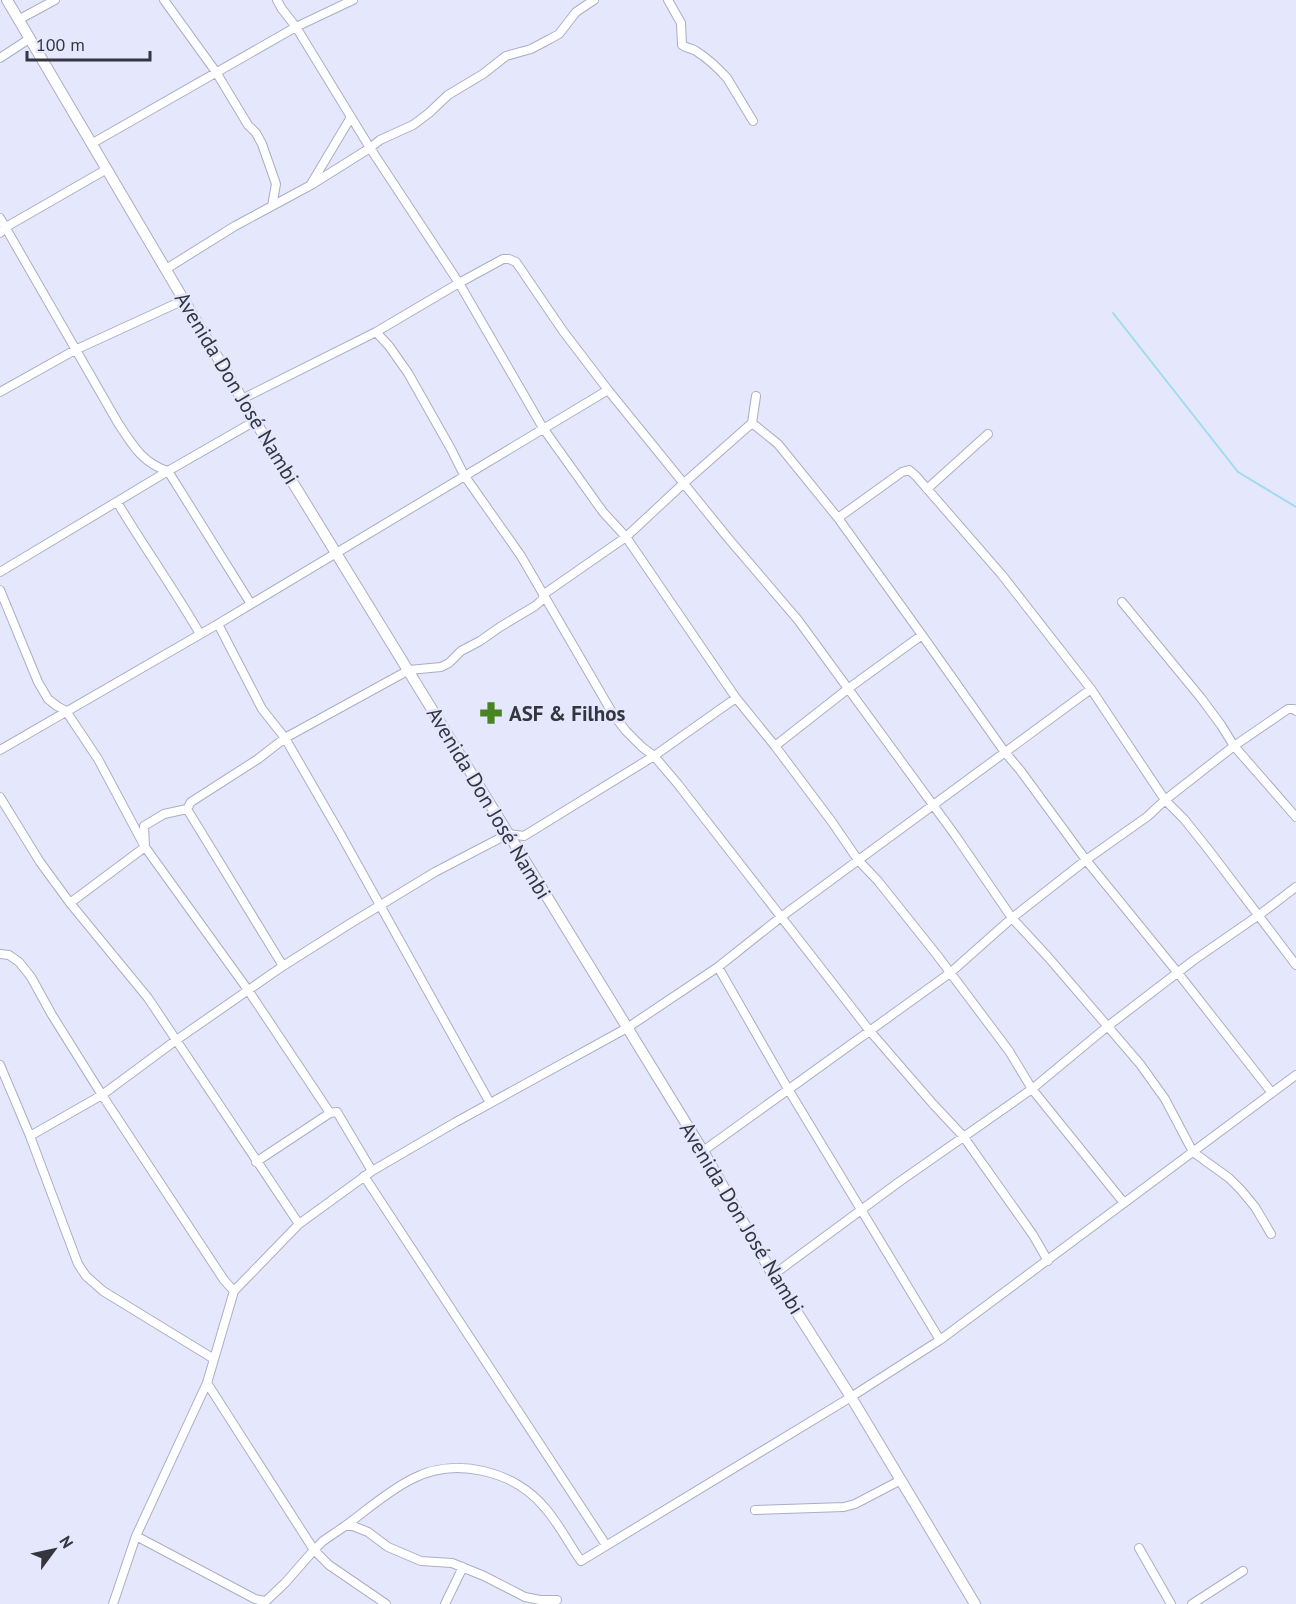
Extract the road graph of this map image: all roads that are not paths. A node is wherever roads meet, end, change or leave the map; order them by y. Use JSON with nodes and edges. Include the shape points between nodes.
{"nodes":[{"id":1,"x":7,"y":0,"type":"edge"},
{"id":2,"x":55,"y":0,"type":"edge"},
{"id":3,"x":164,"y":0,"type":"edge"},
{"id":4,"x":277,"y":0,"type":"edge"},
{"id":5,"x":353,"y":0,"type":"edge"},
{"id":6,"x":594,"y":0,"type":"edge"},
{"id":7,"x":668,"y":0,"type":"edge"},
{"id":8,"x":18,"y":20,"type":"junction"},
{"id":9,"x":296,"y":27,"type":"junction"},
{"id":10,"x":29,"y":39,"type":"junction"},
{"id":11,"x":0,"y":58,"type":"edge"},
{"id":12,"x":216,"y":72,"type":"junction"},
{"id":13,"x":351,"y":117,"type":"junction"},
{"id":14,"x":753,"y":120,"type":"dead end"},
{"id":15,"x":91,"y":144,"type":"junction"},
{"id":16,"x":370,"y":148,"type":"junction"},
{"id":17,"x":106,"y":169,"type":"junction"},
{"id":18,"x":276,"y":184,"type":"junction"},
{"id":19,"x":311,"y":184,"type":"junction"},
{"id":20,"x":292,"y":194,"type":"junction"},
{"id":21,"x":272,"y":206,"type":"junction"},
{"id":22,"x":0,"y":218,"type":"edge"},
{"id":23,"x":3,"y":230,"type":"edge"},
{"id":24,"x":166,"y":269,"type":"junction"},
{"id":25,"x":459,"y":283,"type":"junction"},
{"id":26,"x":184,"y":300,"type":"junction"},
{"id":27,"x":376,"y":332,"type":"junction"},
{"id":28,"x":75,"y":350,"type":"junction"},
{"id":29,"x":608,"y":390,"type":"junction"},
{"id":30,"x":1,"y":391,"type":"edge"},
{"id":31,"x":756,"y":396,"type":"dead end"},
{"id":32,"x":242,"y":399,"type":"junction"},
{"id":33,"x":255,"y":421,"type":"junction"},
{"id":34,"x":752,"y":423,"type":"junction"},
{"id":35,"x":543,"y":428,"type":"junction"},
{"id":36,"x":988,"y":434,"type":"dead end"},
{"id":37,"x":168,"y":471,"type":"junction"},
{"id":38,"x":464,"y":475,"type":"junction"},
{"id":39,"x":684,"y":483,"type":"junction"},
{"id":40,"x":927,"y":489,"type":"junction"},
{"id":41,"x":117,"y":502,"type":"junction"},
{"id":42,"x":838,"y":518,"type":"junction"},
{"id":43,"x":626,"y":537,"type":"junction"},
{"id":44,"x":336,"y":553,"type":"junction"},
{"id":45,"x":2,"y":569,"type":"edge"},
{"id":46,"x":0,"y":590,"type":"edge"},
{"id":47,"x":544,"y":594,"type":"junction"},
{"id":48,"x":1122,"y":602,"type":"dead end"},
{"id":49,"x":250,"y":604,"type":"junction"},
{"id":50,"x":218,"y":624,"type":"junction"},
{"id":51,"x":200,"y":634,"type":"junction"},
{"id":52,"x":922,"y":634,"type":"junction"},
{"id":53,"x":409,"y":670,"type":"junction"},
{"id":54,"x":849,"y":688,"type":"junction"},
{"id":55,"x":1090,"y":689,"type":"junction"},
{"id":56,"x":736,"y":698,"type":"junction"},
{"id":57,"x":66,"y":711,"type":"junction"},
{"id":58,"x":1296,"y":711,"type":"edge"},
{"id":59,"x":285,"y":738,"type":"junction"},
{"id":60,"x":775,"y":746,"type":"junction"},
{"id":61,"x":1234,"y":746,"type":"junction"},
{"id":62,"x":0,"y":750,"type":"edge"},
{"id":63,"x":1004,"y":751,"type":"junction"},
{"id":64,"x":654,"y":756,"type":"junction"},
{"id":65,"x":0,"y":797,"type":"edge"},
{"id":66,"x":1165,"y":800,"type":"junction"},
{"id":67,"x":934,"y":806,"type":"junction"},
{"id":68,"x":187,"y":809,"type":"junction"},
{"id":69,"x":1296,"y":817,"type":"edge"},
{"id":70,"x":508,"y":834,"type":"junction"},
{"id":71,"x":146,"y":847,"type":"junction"},
{"id":72,"x":858,"y":860,"type":"junction"},
{"id":73,"x":1086,"y":860,"type":"junction"},
{"id":74,"x":1296,"y":887,"type":"edge"},
{"id":75,"x":70,"y":903,"type":"junction"},
{"id":76,"x":380,"y":905,"type":"junction"},
{"id":77,"x":1259,"y":915,"type":"junction"},
{"id":78,"x":782,"y":917,"type":"junction"},
{"id":79,"x":1012,"y":918,"type":"junction"},
{"id":80,"x":0,"y":954,"type":"edge"},
{"id":81,"x":1296,"y":965,"type":"edge"},
{"id":82,"x":283,"y":966,"type":"junction"},
{"id":83,"x":718,"y":967,"type":"junction"},
{"id":84,"x":950,"y":973,"type":"junction"},
{"id":85,"x":1178,"y":973,"type":"junction"},
{"id":86,"x":248,"y":990,"type":"junction"},
{"id":87,"x":1108,"y":1026,"type":"junction"},
{"id":88,"x":627,"y":1028,"type":"junction"},
{"id":89,"x":869,"y":1030,"type":"junction"},
{"id":90,"x":175,"y":1041,"type":"junction"},
{"id":91,"x":0,"y":1065,"type":"edge"},
{"id":92,"x":1296,"y":1075,"type":"edge"},
{"id":93,"x":788,"y":1089,"type":"junction"},
{"id":94,"x":1032,"y":1089,"type":"junction"},
{"id":95,"x":1272,"y":1093,"type":"junction"},
{"id":96,"x":102,"y":1095,"type":"junction"},
{"id":97,"x":490,"y":1103,"type":"junction"},
{"id":98,"x":330,"y":1113,"type":"junction"},
{"id":99,"x":30,"y":1136,"type":"junction"},
{"id":100,"x":963,"y":1136,"type":"junction"},
{"id":101,"x":703,"y":1151,"type":"junction"},
{"id":102,"x":1193,"y":1152,"type":"junction"},
{"id":103,"x":256,"y":1161,"type":"junction"},
{"id":104,"x":368,"y":1174,"type":"junction"},
{"id":105,"x":1124,"y":1203,"type":"junction"},
{"id":106,"x":861,"y":1210,"type":"junction"},
{"id":107,"x":299,"y":1224,"type":"junction"},
{"id":108,"x":1271,"y":1234,"type":"dead end"},
{"id":109,"x":1047,"y":1261,"type":"junction"},
{"id":110,"x":774,"y":1275,"type":"junction"},
{"id":111,"x":234,"y":1291,"type":"junction"},
{"id":112,"x":940,"y":1340,"type":"junction"},
{"id":113,"x":214,"y":1359,"type":"junction"},
{"id":114,"x":207,"y":1383,"type":"junction"},
{"id":115,"x":851,"y":1397,"type":"junction"},
{"id":116,"x":901,"y":1480,"type":"junction"},
{"id":117,"x":755,"y":1510,"type":"dead end"},
{"id":118,"x":345,"y":1526,"type":"junction"},
{"id":119,"x":136,"y":1536,"type":"junction"},
{"id":120,"x":606,"y":1545,"type":"junction"},
{"id":121,"x":1139,"y":1548,"type":"dead end"},
{"id":122,"x":314,"y":1550,"type":"junction"},
{"id":123,"x":463,"y":1567,"type":"junction"},
{"id":124,"x":1243,"y":1571,"type":"dead end"},
{"id":125,"x":557,"y":1600,"type":"dead end"},
{"id":126,"x":271,"y":1602,"type":"edge"},
{"id":127,"x":113,"y":1604,"type":"edge"},
{"id":128,"x":386,"y":1604,"type":"edge"},
{"id":129,"x":445,"y":1604,"type":"edge"},
{"id":130,"x":975,"y":1604,"type":"edge"},
{"id":131,"x":1172,"y":1604,"type":"edge"},
{"id":132,"x":1192,"y":1604,"type":"edge"}],
"edges":[{"from":1,"to":8,"type":"street","name":"Avenida Don José Nambi"},
{"from":2,"to":8,"type":"street"},
{"from":3,"to":12,"type":"street"},
{"from":4,"to":9,"type":"street"},
{"from":5,"to":9,"type":"street"},
{"from":6,"to":16,"type":"street","via":[[576,12],[559,34],[531,49],[506,56],[448,95],[413,125]]},
{"from":7,"to":14,"type":"street","via":[[681,23],[682,45],[722,72]]},
{"from":8,"to":10,"type":"street","name":"Avenida Don José Nambi"},
{"from":9,"to":12,"type":"street"},
{"from":9,"to":13,"type":"street"},
{"from":10,"to":11,"type":"street"},
{"from":10,"to":15,"type":"street","name":"Avenida Don José Nambi"},
{"from":12,"to":15,"type":"street"},
{"from":12,"to":18,"type":"street","via":[[262,144]]},
{"from":13,"to":16,"type":"street"},
{"from":13,"to":19,"type":"street"},
{"from":15,"to":17,"type":"street","name":"Avenida Don José Nambi"},
{"from":16,"to":19,"type":"street"},
{"from":16,"to":25,"type":"street"},
{"from":17,"to":23,"type":"street"},
{"from":17,"to":24,"type":"street","name":"Avenida Don José Nambi"},
{"from":18,"to":20,"type":"street"},
{"from":18,"to":21,"type":"street"},
{"from":19,"to":20,"type":"street"},
{"from":20,"to":21,"type":"street"},
{"from":21,"to":24,"type":"street"},
{"from":22,"to":23,"type":"street"},
{"from":23,"to":28,"type":"street"},
{"from":24,"to":26,"type":"street","name":"Avenida Don José Nambi"},
{"from":25,"to":27,"type":"street"},
{"from":25,"to":29,"type":"street","via":[[503,259],[516,262]]},
{"from":25,"to":35,"type":"street"},
{"from":26,"to":28,"type":"street"},
{"from":26,"to":32,"type":"street","name":"Avenida Don José Nambi"},
{"from":27,"to":32,"type":"street"},
{"from":27,"to":38,"type":"street","via":[[408,373]]},
{"from":28,"to":30,"type":"street"},
{"from":28,"to":37,"type":"street","via":[[135,448],[148,462]]},
{"from":29,"to":35,"type":"street"},
{"from":29,"to":39,"type":"street"},
{"from":31,"to":34,"type":"street"},
{"from":32,"to":33,"type":"street","name":"Avenida Don José Nambi"},
{"from":33,"to":37,"type":"street"},
{"from":33,"to":44,"type":"street","name":"Avenida Don José Nambi"},
{"from":34,"to":39,"type":"street"},
{"from":34,"to":42,"type":"street","via":[[778,444]]},
{"from":35,"to":38,"type":"street"},
{"from":35,"to":43,"type":"street","via":[[603,512]]},
{"from":36,"to":40,"type":"street"},
{"from":37,"to":41,"type":"street"},
{"from":37,"to":49,"type":"street"},
{"from":38,"to":44,"type":"street"},
{"from":38,"to":47,"type":"street"},
{"from":39,"to":43,"type":"street"},
{"from":39,"to":54,"type":"street"},
{"from":40,"to":42,"type":"street","via":[[909,470],[902,472]]},
{"from":40,"to":55,"type":"street","via":[[1002,576]]},
{"from":41,"to":45,"type":"street"},
{"from":41,"to":51,"type":"street"},
{"from":42,"to":52,"type":"street"},
{"from":43,"to":47,"type":"street"},
{"from":43,"to":56,"type":"street"},
{"from":44,"to":49,"type":"street"},
{"from":44,"to":53,"type":"street","name":"Avenida Don José Nambi"},
{"from":46,"to":57,"type":"street","via":[[38,682],[48,699]]},
{"from":47,"to":53,"type":"street","via":[[535,606],[461,651],[449,663]]},
{"from":47,"to":64,"type":"street","via":[[613,714]]},
{"from":48,"to":61,"type":"street","via":[[1201,698]]},
{"from":49,"to":50,"type":"street"},
{"from":50,"to":51,"type":"street"},
{"from":50,"to":59,"type":"street","via":[[262,709]]},
{"from":51,"to":57,"type":"street"},
{"from":52,"to":54,"type":"street"},
{"from":52,"to":63,"type":"street"},
{"from":53,"to":59,"type":"street"},
{"from":53,"to":70,"type":"street","name":"Avenida Don José Nambi"},
{"from":54,"to":60,"type":"street"},
{"from":54,"to":67,"type":"street"},
{"from":55,"to":63,"type":"street"},
{"from":55,"to":66,"type":"street"},
{"from":56,"to":60,"type":"street"},
{"from":56,"to":64,"type":"street"},
{"from":57,"to":62,"type":"street"},
{"from":57,"to":71,"type":"street","via":[[98,759]]},
{"from":58,"to":61,"type":"street","via":[[1287,709]]},
{"from":59,"to":68,"type":"street","via":[[191,801]]},
{"from":59,"to":76,"type":"street"},
{"from":60,"to":72,"type":"street"},
{"from":61,"to":66,"type":"street"},
{"from":61,"to":69,"type":"street"},
{"from":63,"to":67,"type":"street"},
{"from":63,"to":73,"type":"street"},
{"from":64,"to":70,"type":"street","via":[[524,836]]},
{"from":64,"to":78,"type":"street"},
{"from":65,"to":75,"type":"street"},
{"from":66,"to":73,"type":"street"},
{"from":66,"to":77,"type":"street"},
{"from":67,"to":72,"type":"street"},
{"from":67,"to":79,"type":"street"},
{"from":68,"to":71,"type":"street","via":[[164,814],[144,826]]},
{"from":68,"to":82,"type":"street"},
{"from":70,"to":76,"type":"street"},
{"from":70,"to":88,"type":"street","name":"Avenida Don José Nambi"},
{"from":71,"to":75,"type":"street"},
{"from":71,"to":86,"type":"street"},
{"from":72,"to":78,"type":"street"},
{"from":72,"to":84,"type":"street"},
{"from":73,"to":79,"type":"street"},
{"from":73,"to":85,"type":"street"},
{"from":74,"to":77,"type":"street"},
{"from":75,"to":90,"type":"street","via":[[148,998]]},
{"from":76,"to":82,"type":"street"},
{"from":76,"to":97,"type":"street"},
{"from":77,"to":81,"type":"street"},
{"from":77,"to":85,"type":"street"},
{"from":78,"to":83,"type":"street"},
{"from":78,"to":89,"type":"street"},
{"from":79,"to":84,"type":"street"},
{"from":79,"to":87,"type":"street"},
{"from":80,"to":96,"type":"street","via":[[20,962],[31,977]]},
{"from":82,"to":86,"type":"street"},
{"from":83,"to":88,"type":"street"},
{"from":83,"to":93,"type":"street"},
{"from":84,"to":89,"type":"street"},
{"from":84,"to":94,"type":"street","via":[[1010,1051]]},
{"from":85,"to":87,"type":"street"},
{"from":85,"to":95,"type":"street"},
{"from":86,"to":90,"type":"street"},
{"from":86,"to":98,"type":"street"},
{"from":87,"to":94,"type":"street"},
{"from":87,"to":102,"type":"street","via":[[1165,1100]]},
{"from":88,"to":97,"type":"street"},
{"from":88,"to":101,"type":"street","name":"Avenida Don José Nambi"},
{"from":89,"to":93,"type":"street"},
{"from":89,"to":100,"type":"street"},
{"from":90,"to":96,"type":"street"},
{"from":90,"to":103,"type":"street"},
{"from":91,"to":99,"type":"street"},
{"from":92,"to":95,"type":"street"},
{"from":93,"to":101,"type":"street"},
{"from":93,"to":106,"type":"street"},
{"from":94,"to":100,"type":"street"},
{"from":94,"to":105,"type":"street"},
{"from":95,"to":102,"type":"street"},
{"from":96,"to":99,"type":"street"},
{"from":96,"to":111,"type":"street"},
{"from":97,"to":104,"type":"street"},
{"from":98,"to":103,"type":"street"},
{"from":98,"to":104,"type":"street","via":[[337,1112]]},
{"from":99,"to":113,"type":"street","via":[[86,1276],[103,1291]]},
{"from":100,"to":106,"type":"street"},
{"from":100,"to":109,"type":"street"},
{"from":101,"to":110,"type":"street","name":"Avenida Don José Nambi"},
{"from":102,"to":105,"type":"street"},
{"from":102,"to":108,"type":"street","via":[[1241,1190]]},
{"from":103,"to":107,"type":"street"},
{"from":104,"to":107,"type":"street"},
{"from":104,"to":120,"type":"street"},
{"from":105,"to":109,"type":"street"},
{"from":106,"to":110,"type":"street"},
{"from":106,"to":112,"type":"street"},
{"from":107,"to":111,"type":"street"},
{"from":109,"to":112,"type":"street"},
{"from":110,"to":115,"type":"street","name":"Avenida Don José Nambi"},
{"from":111,"to":113,"type":"street"},
{"from":112,"to":115,"type":"street"},
{"from":113,"to":114,"type":"street"},
{"from":114,"to":119,"type":"street"},
{"from":114,"to":122,"type":"street"},
{"from":115,"to":116,"type":"street","name":"Avenida Don José Nambi"},
{"from":115,"to":120,"type":"street"},
{"from":116,"to":117,"type":"street","via":[[844,1507]]},
{"from":116,"to":130,"type":"street","name":"Avenida Don José Nambi"},
{"from":118,"to":120,"type":"street","via":[[413,1478],[446,1468],[473,1469],[511,1480],[526,1489],[546,1508],[581,1561]]},
{"from":118,"to":122,"type":"street"},
{"from":118,"to":123,"type":"street","via":[[368,1532],[421,1561]]},
{"from":119,"to":126,"type":"street","via":[[255,1599]]},
{"from":119,"to":127,"type":"street"},
{"from":121,"to":131,"type":"street"},
{"from":122,"to":126,"type":"street"},
{"from":122,"to":128,"type":"street"},
{"from":123,"to":125,"type":"street","via":[[525,1597]]},
{"from":123,"to":129,"type":"street"},
{"from":124,"to":132,"type":"street"}]}
